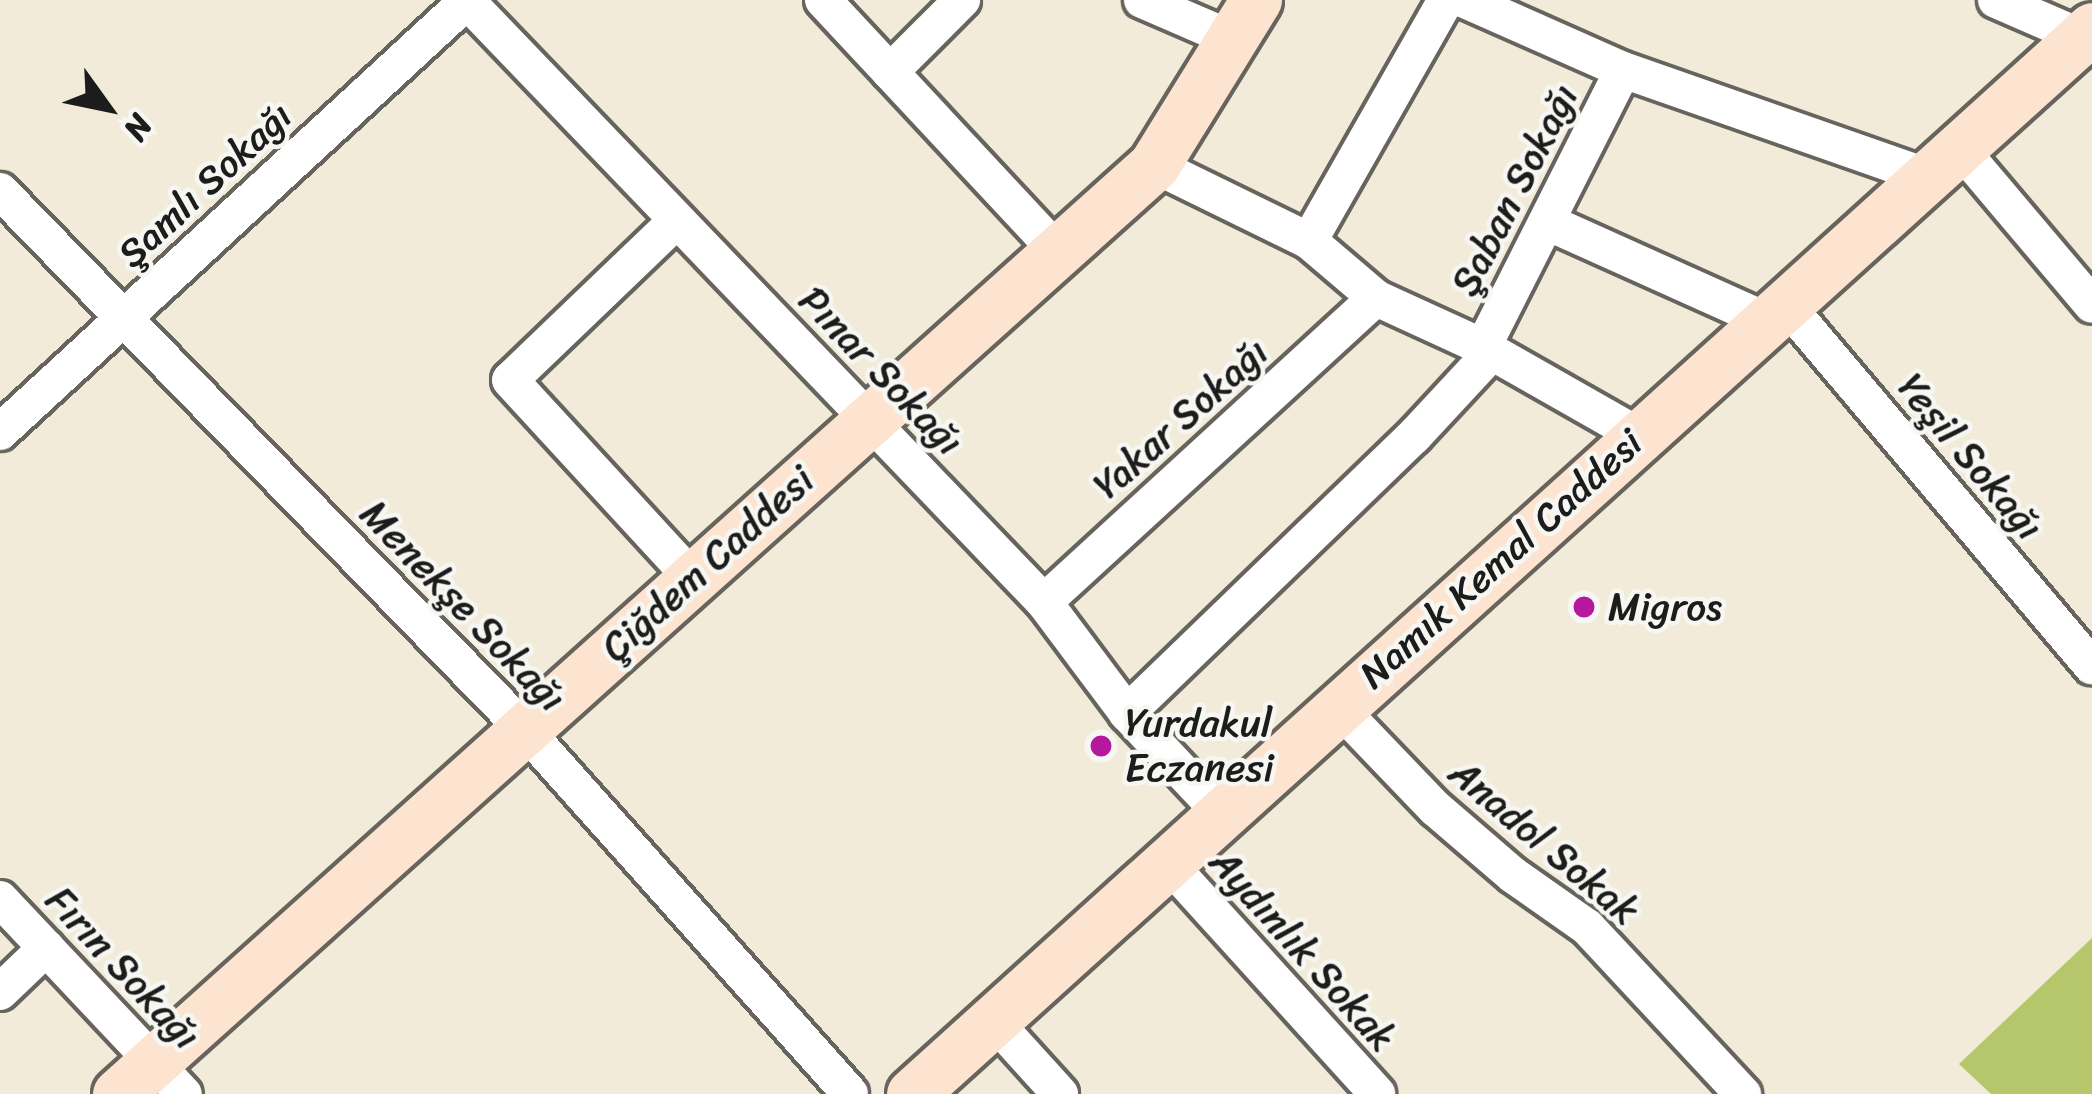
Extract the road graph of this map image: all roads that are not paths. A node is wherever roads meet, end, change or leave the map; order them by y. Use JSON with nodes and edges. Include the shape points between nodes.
{"nodes":[{"id":1,"x":467,"y":0,"type":"edge"},
{"id":2,"x":824,"y":0,"type":"edge"},
{"id":3,"x":962,"y":0,"type":"edge"},
{"id":4,"x":1142,"y":0,"type":"edge"},
{"id":5,"x":1446,"y":0,"type":"edge"},
{"id":6,"x":1465,"y":0,"type":"edge"},
{"id":7,"x":1996,"y":0,"type":"edge"},
{"id":8,"x":1244,"y":20,"type":"edge"},
{"id":9,"x":2086,"y":32,"type":"edge"},
{"id":10,"x":1623,"y":70,"type":"junction"},
{"id":11,"x":890,"y":72,"type":"junction"},
{"id":12,"x":1940,"y":160,"type":"junction"},
{"id":13,"x":1154,"y":165,"type":"junction"},
{"id":14,"x":0,"y":191,"type":"edge"},
{"id":15,"x":675,"y":221,"type":"junction"},
{"id":16,"x":1547,"y":222,"type":"junction"},
{"id":17,"x":1309,"y":241,"type":"junction"},
{"id":18,"x":1057,"y":251,"type":"junction"},
{"id":19,"x":1376,"y":298,"type":"junction"},
{"id":20,"x":2092,"y":305,"type":"edge"},
{"id":21,"x":1774,"y":311,"type":"junction"},
{"id":22,"x":124,"y":317,"type":"junction"},
{"id":23,"x":1488,"y":349,"type":"junction"},
{"id":24,"x":870,"y":418,"type":"junction"},
{"id":25,"x":0,"y":431,"type":"edge"},
{"id":26,"x":1638,"y":435,"type":"junction"},
{"id":27,"x":692,"y":578,"type":"junction"},
{"id":28,"x":1044,"y":602,"type":"junction"},
{"id":29,"x":2092,"y":666,"type":"edge"},
{"id":30,"x":1338,"y":707,"type":"junction"},
{"id":31,"x":1126,"y":713,"type":"junction"},
{"id":32,"x":524,"y":729,"type":"junction"},
{"id":33,"x":1221,"y":813,"type":"junction"},
{"id":34,"x":1167,"y":862,"type":"junction"},
{"id":35,"x":0,"y":899,"type":"edge"},
{"id":36,"x":46,"y":948,"type":"junction"},
{"id":37,"x":0,"y":992,"type":"edge"},
{"id":38,"x":993,"y":1020,"type":"junction"},
{"id":39,"x":152,"y":1083,"type":"edge"},
{"id":40,"x":850,"y":1094,"type":"edge"},
{"id":41,"x":912,"y":1094,"type":"edge"},
{"id":42,"x":1060,"y":1094,"type":"edge"},
{"id":43,"x":1377,"y":1094,"type":"edge"},
{"id":44,"x":1743,"y":1094,"type":"edge"}],
"edges":[{"from":1,"to":15,"type":"street","name":"Pınar Sokağı"},
{"from":1,"to":22,"type":"street","name":"Şamlı Sokağı"},
{"from":2,"to":11,"type":"street"},
{"from":3,"to":11,"type":"street"},
{"from":4,"to":8,"type":"street"},
{"from":5,"to":17,"type":"street"},
{"from":6,"to":10,"type":"street"},
{"from":7,"to":9,"type":"street"},
{"from":8,"to":13,"type":"main road","name":"Çiğdem Caddesi"},
{"from":9,"to":12,"type":"main road","name":"Namık Kemal Caddesi"},
{"from":10,"to":12,"type":"street"},
{"from":10,"to":16,"type":"street","name":"Şaban Sokağı"},
{"from":11,"to":18,"type":"street"},
{"from":12,"to":20,"type":"street"},
{"from":12,"to":21,"type":"main road","name":"Namık Kemal Caddesi"},
{"from":13,"to":17,"type":"street"},
{"from":13,"to":18,"type":"main road","name":"Çiğdem Caddesi"},
{"from":14,"to":22,"type":"street","name":"Menekşe Sokağı"},
{"from":15,"to":24,"type":"street","name":"Pınar Sokağı"},
{"from":15,"to":27,"type":"street","via":[[510,380]]},
{"from":16,"to":21,"type":"street"},
{"from":16,"to":23,"type":"street","name":"Şaban Sokağı"},
{"from":17,"to":19,"type":"street"},
{"from":18,"to":24,"type":"main road","name":"Çiğdem Caddesi"},
{"from":19,"to":23,"type":"street"},
{"from":19,"to":28,"type":"street","name":"Yakar Sokağı"},
{"from":21,"to":26,"type":"main road","name":"Namık Kemal Caddesi"},
{"from":21,"to":29,"type":"street","name":"Yeşil Sokağı"},
{"from":22,"to":25,"type":"street","name":"Şamlı Sokağı"},
{"from":22,"to":32,"type":"street","name":"Menekşe Sokağı"},
{"from":23,"to":26,"type":"street"},
{"from":23,"to":31,"type":"street","name":"Şaban Sokağı","via":[[1414,436]]},
{"from":24,"to":27,"type":"main road","name":"Çiğdem Caddesi"},
{"from":24,"to":28,"type":"street","name":"Pınar Sokağı"},
{"from":26,"to":30,"type":"main road","name":"Namık Kemal Caddesi"},
{"from":27,"to":32,"type":"main road","name":"Çiğdem Caddesi"},
{"from":28,"to":31,"type":"street","name":"Pınar Sokağı"},
{"from":30,"to":33,"type":"main road","name":"Namık Kemal Caddesi"},
{"from":30,"to":44,"type":"street","name":"Anadol Sokak","via":[[1435,808],[1587,927]]},
{"from":31,"to":33,"type":"street","name":"Pınar Sokağı"},
{"from":32,"to":39,"type":"main road","name":"Çiğdem Caddesi"},
{"from":32,"to":40,"type":"street","name":"Menekşe Sokağı"},
{"from":33,"to":34,"type":"main road","name":"Namık Kemal Caddesi"},
{"from":34,"to":38,"type":"main road","name":"Namık Kemal Caddesi"},
{"from":34,"to":43,"type":"street","name":"Aydınlık Sokak"},
{"from":35,"to":36,"type":"street","name":"Fırın Sokağı"},
{"from":36,"to":37,"type":"street"},
{"from":36,"to":39,"type":"street","name":"Fırın Sokağı"},
{"from":38,"to":41,"type":"main road","name":"Namık Kemal Caddesi"},
{"from":38,"to":42,"type":"street"}]}
